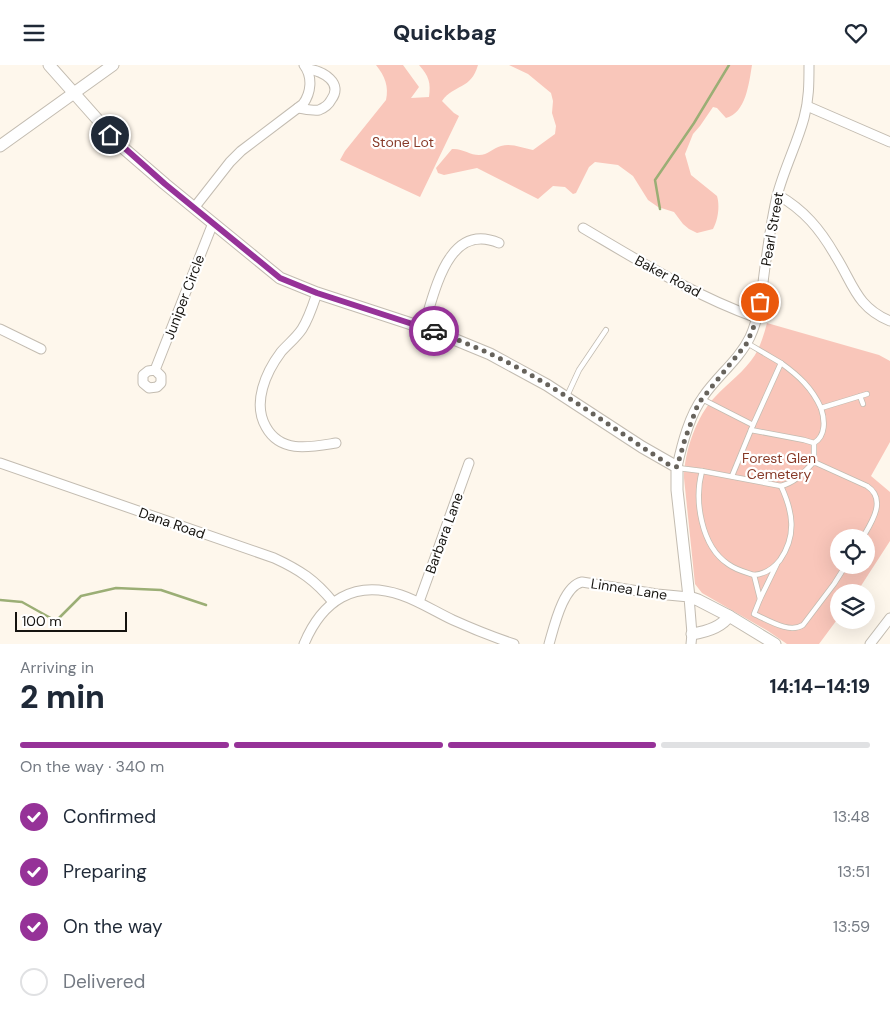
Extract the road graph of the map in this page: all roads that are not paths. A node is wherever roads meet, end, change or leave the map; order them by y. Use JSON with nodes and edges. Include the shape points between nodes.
{"nodes":[{"id":1,"x":49,"y":65,"type":"edge"},
{"id":2,"x":113,"y":65,"type":"edge"},
{"id":3,"x":809,"y":65,"type":"edge"},
{"id":4,"x":306,"y":67,"type":"edge"},
{"id":5,"x":73,"y":94,"type":"junction"},
{"id":6,"x":807,"y":106,"type":"junction"},
{"id":7,"x":298,"y":108,"type":"junction"},
{"id":8,"x":890,"y":142,"type":"edge"},
{"id":9,"x":0,"y":146,"type":"edge"},
{"id":10,"x":778,"y":195,"type":"junction"},
{"id":11,"x":194,"y":208,"type":"junction"},
{"id":12,"x":213,"y":223,"type":"junction"},
{"id":13,"x":583,"y":228,"type":"dead end"},
{"id":14,"x":499,"y":243,"type":"dead end"},
{"id":15,"x":317,"y":293,"type":"junction"},
{"id":16,"x":757,"y":318,"type":"junction"},
{"id":17,"x":890,"y":321,"type":"edge"},
{"id":18,"x":423,"y":328,"type":"junction"},
{"id":19,"x":0,"y":329,"type":"edge"},
{"id":20,"x":606,"y":330,"type":"dead end"},
{"id":21,"x":747,"y":343,"type":"junction"},
{"id":22,"x":41,"y":349,"type":"dead end"},
{"id":23,"x":781,"y":363,"type":"junction"},
{"id":24,"x":155,"y":370,"type":"dead end"},
{"id":25,"x":867,"y":393,"type":"dead end"},
{"id":26,"x":860,"y":396,"type":"junction"},
{"id":27,"x":566,"y":397,"type":"junction"},
{"id":28,"x":701,"y":399,"type":"junction"},
{"id":29,"x":863,"y":404,"type":"dead end"},
{"id":30,"x":821,"y":408,"type":"junction"},
{"id":31,"x":753,"y":425,"type":"junction"},
{"id":32,"x":751,"y":431,"type":"junction"},
{"id":33,"x":336,"y":443,"type":"dead end"},
{"id":34,"x":814,"y":443,"type":"junction"},
{"id":35,"x":814,"y":462,"type":"junction"},
{"id":36,"x":0,"y":463,"type":"edge"},
{"id":37,"x":469,"y":463,"type":"dead end"},
{"id":38,"x":677,"y":467,"type":"junction"},
{"id":39,"x":702,"y":471,"type":"junction"},
{"id":40,"x":732,"y":476,"type":"junction"},
{"id":41,"x":781,"y":486,"type":"junction"},
{"id":42,"x":867,"y":529,"type":"edge"},
{"id":43,"x":777,"y":564,"type":"junction"},
{"id":44,"x":840,"y":574,"type":"edge"},
{"id":45,"x":754,"y":575,"type":"junction"},
{"id":46,"x":689,"y":597,"type":"junction"},
{"id":47,"x":760,"y":599,"type":"junction"},
{"id":48,"x":333,"y":602,"type":"junction"},
{"id":49,"x":419,"y":602,"type":"junction"},
{"id":50,"x":754,"y":615,"type":"junction"},
{"id":51,"x":729,"y":616,"type":"junction"},
{"id":52,"x":890,"y":618,"type":"edge"},
{"id":53,"x":748,"y":628,"type":"junction"},
{"id":54,"x":691,"y":639,"type":"edge"},
{"id":55,"x":304,"y":644,"type":"edge"},
{"id":56,"x":514,"y":644,"type":"edge"},
{"id":57,"x":549,"y":644,"type":"edge"},
{"id":58,"x":775,"y":644,"type":"edge"},
{"id":59,"x":870,"y":644,"type":"edge"}],
"edges":[{"from":1,"to":5,"type":"street"},
{"from":2,"to":5,"type":"street"},
{"from":3,"to":6,"type":"street","name":"Pearl Street"},
{"from":4,"to":7,"type":"street","via":[[309,88],[305,101]]},
{"from":4,"to":7,"type":"street","via":[[328,77],[334,83],[334,93],[321,109]]},
{"from":5,"to":9,"type":"street"},
{"from":5,"to":11,"type":"street","via":[[121,146]]},
{"from":6,"to":8,"type":"street"},
{"from":6,"to":10,"type":"street","name":"Pearl Street"},
{"from":7,"to":11,"type":"street","via":[[236,156]]},
{"from":10,"to":16,"type":"street","name":"Pearl Street"},
{"from":10,"to":17,"type":"street","via":[[814,224],[864,304]]},
{"from":11,"to":12,"type":"street"},
{"from":12,"to":15,"type":"street","via":[[280,278]]},
{"from":12,"to":24,"type":"street","name":"Juniper Circle"},
{"from":13,"to":16,"type":"street","name":"Baker Road","via":[[676,282]]},
{"from":14,"to":18,"type":"street","via":[[487,239],[473,240],[451,256],[441,273]]},
{"from":15,"to":18,"type":"street"},
{"from":15,"to":33,"type":"street","via":[[303,328],[281,353],[267,377],[260,412],[271,435],[288,446]]},
{"from":16,"to":21,"type":"street","name":"Pearl Street"},
{"from":18,"to":27,"type":"street","via":[[490,354]]},
{"from":19,"to":22,"type":"street"},
{"from":20,"to":27,"type":"lane","via":[[579,370]]},
{"from":21,"to":23,"type":"lane"},
{"from":21,"to":28,"type":"street","name":"Pearl Street"},
{"from":23,"to":30,"type":"lane","via":[[805,381]]},
{"from":23,"to":31,"type":"lane"},
{"from":25,"to":26,"type":"lane"},
{"from":26,"to":29,"type":"lane"},
{"from":26,"to":30,"type":"lane"},
{"from":27,"to":38,"type":"street"},
{"from":28,"to":31,"type":"lane"},
{"from":28,"to":38,"type":"street","name":"Pearl Street"},
{"from":30,"to":34,"type":"lane","via":[[823,431]]},
{"from":31,"to":32,"type":"lane"},
{"from":32,"to":34,"type":"lane"},
{"from":32,"to":40,"type":"lane"},
{"from":34,"to":35,"type":"lane"},
{"from":35,"to":41,"type":"lane","via":[[797,479]]},
{"from":35,"to":42,"type":"lane","via":[[873,490],[878,502],[877,511]]},
{"from":36,"to":48,"type":"street","name":"Dana Road","via":[[274,558],[307,575]]},
{"from":37,"to":49,"type":"street","name":"Barbara Lane"},
{"from":38,"to":39,"type":"lane"},
{"from":38,"to":46,"type":"street","name":"Pearl Street"},
{"from":39,"to":40,"type":"lane"},
{"from":39,"to":45,"type":"lane","via":[[699,497],[708,538],[728,564]]},
{"from":40,"to":41,"type":"lane"},
{"from":41,"to":43,"type":"lane","via":[[787,498],[792,525],[788,546]]},
{"from":43,"to":45,"type":"lane","via":[[762,574]]},
{"from":43,"to":47,"type":"lane"},
{"from":44,"to":50,"type":"lane","via":[[801,627],[789,628]]},
{"from":45,"to":47,"type":"lane"},
{"from":46,"to":51,"type":"street"},
{"from":46,"to":54,"type":"street","name":"Pearl Street"},
{"from":46,"to":57,"type":"street","name":"Linnea Lane","via":[[578,582],[565,598]]},
{"from":47,"to":50,"type":"lane"},
{"from":48,"to":49,"type":"street","via":[[355,592],[372,590],[390,592]]},
{"from":48,"to":55,"type":"street","via":[[316,619]]},
{"from":49,"to":56,"type":"street","via":[[463,625]]},
{"from":50,"to":53,"type":"lane"},
{"from":51,"to":53,"type":"street"},
{"from":51,"to":54,"type":"street","via":[[724,623]]},
{"from":52,"to":59,"type":"street"},
{"from":53,"to":58,"type":"street"}]}
